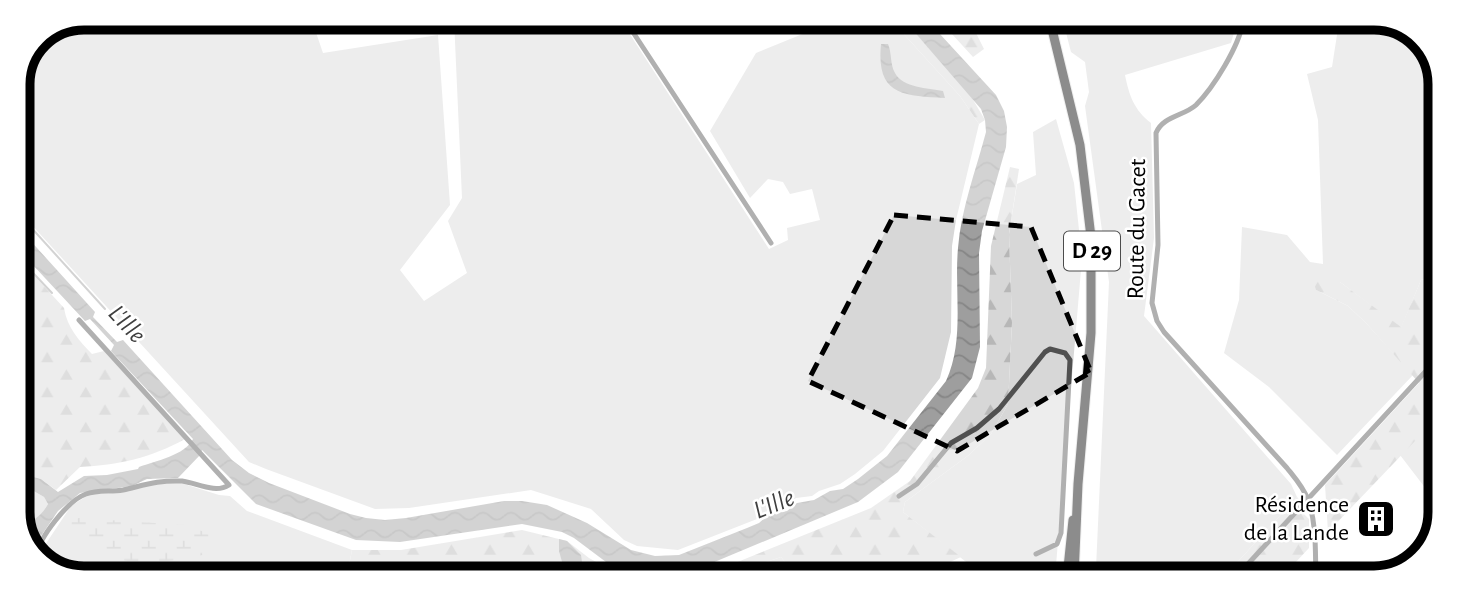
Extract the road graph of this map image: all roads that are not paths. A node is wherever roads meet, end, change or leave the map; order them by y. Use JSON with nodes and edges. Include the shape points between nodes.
{"nodes":[{"id":1,"x":632,"y":30,"type":"edge"},
{"id":2,"x":1052,"y":30,"type":"edge"},
{"id":3,"x":1241,"y":30,"type":"edge"},
{"id":4,"x":771,"y":243,"type":"dead end"},
{"id":5,"x":79,"y":320,"type":"dead end"},
{"id":6,"x":1428,"y":369,"type":"edge"},
{"id":7,"x":1079,"y":484,"type":"junction"},
{"id":8,"x":900,"y":496,"type":"dead end"},
{"id":9,"x":1308,"y":500,"type":"junction"},
{"id":10,"x":40,"y":544,"type":"edge"},
{"id":11,"x":1036,"y":554,"type":"dead end"},
{"id":12,"x":1068,"y":566,"type":"edge"},
{"id":13,"x":1075,"y":566,"type":"edge"},
{"id":14,"x":1246,"y":566,"type":"edge"},
{"id":15,"x":1315,"y":566,"type":"edge"}],
"edges":[{"from":1,"to":4,"type":"street"},
{"from":2,"to":7,"type":"main road","number":"D 29","via":[[1080,145],[1091,237],[1091,333]]},
{"from":3,"to":9,"type":"street","name":"Route du Gacet","via":[[1231,54],[1197,104],[1163,122],[1156,133],[1158,245],[1153,312],[1164,332],[1287,468]]},
{"from":5,"to":10,"type":"street","via":[[229,485],[219,489],[156,481],[87,494],[61,514]]},
{"from":6,"to":9,"type":"street"},
{"from":7,"to":12,"type":"main road","number":"D 29"},
{"from":7,"to":13,"type":"main road","number":"D 29"},
{"from":8,"to":11,"type":"street","via":[[917,484],[951,443],[999,409],[1045,352],[1065,353],[1070,360],[1061,533],[1057,544]]},
{"from":9,"to":14,"type":"street"},
{"from":9,"to":15,"type":"street","name":"Route du Gacet"}]}
